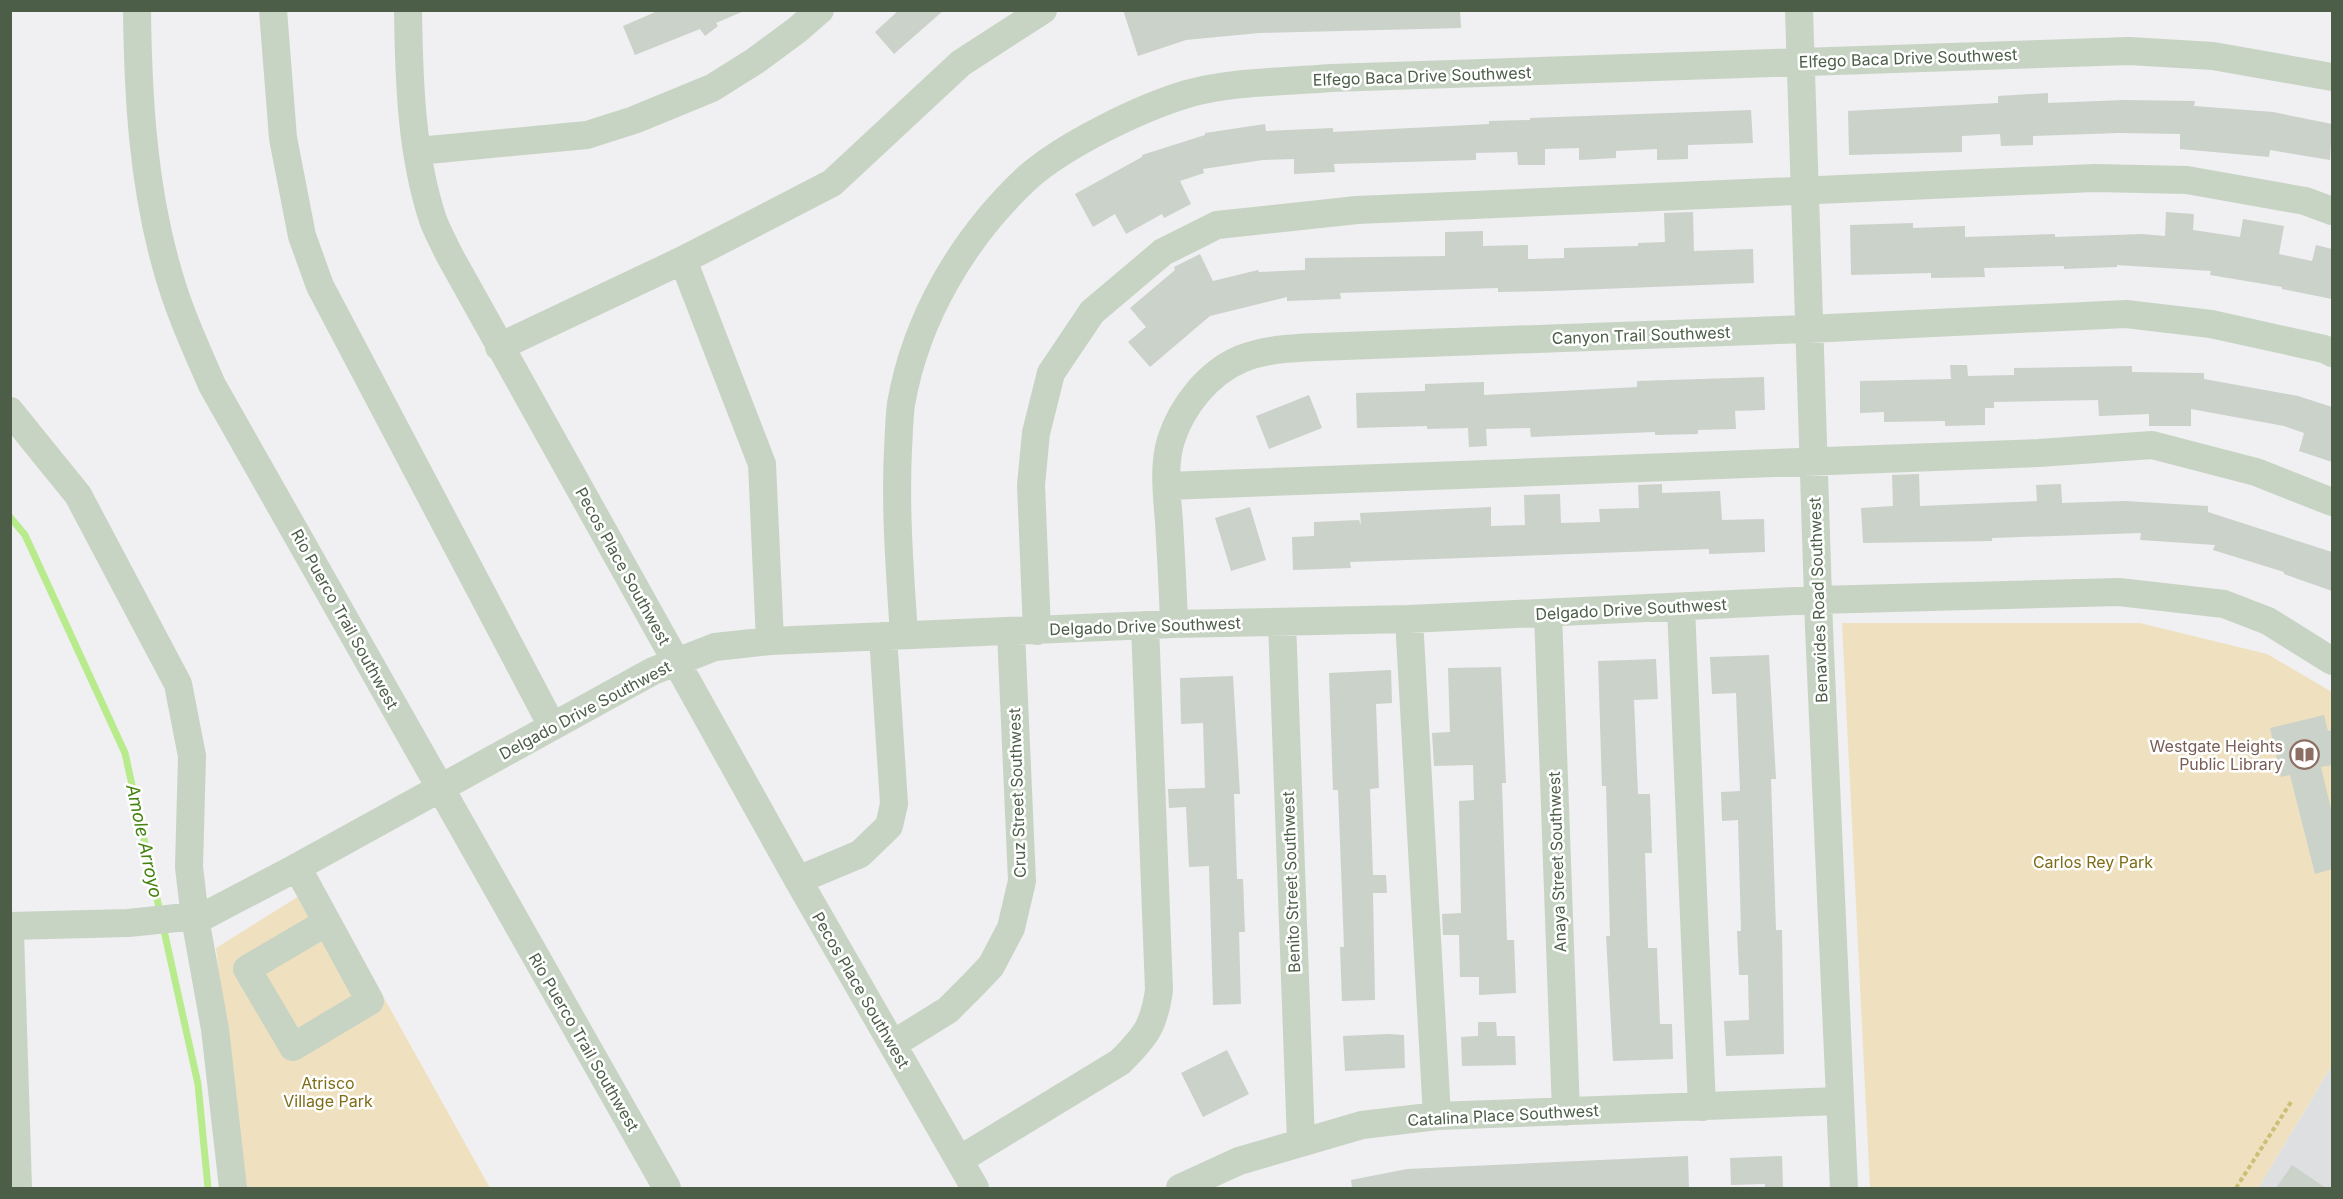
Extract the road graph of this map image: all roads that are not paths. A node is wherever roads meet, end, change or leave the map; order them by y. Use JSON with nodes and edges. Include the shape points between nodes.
{"nodes":[{"id":1,"x":137,"y":10,"type":"edge"},
{"id":2,"x":273,"y":10,"type":"edge"},
{"id":3,"x":408,"y":10,"type":"edge"},
{"id":4,"x":820,"y":10,"type":"edge"},
{"id":5,"x":1043,"y":10,"type":"edge"},
{"id":6,"x":1799,"y":10,"type":"edge"},
{"id":7,"x":1801,"y":62,"type":"junction"},
{"id":8,"x":2332,"y":77,"type":"edge"},
{"id":9,"x":417,"y":151,"type":"junction"},
{"id":10,"x":1804,"y":190,"type":"junction"},
{"id":11,"x":2332,"y":211,"type":"edge"},
{"id":12,"x":683,"y":260,"type":"junction"},
{"id":13,"x":1808,"y":330,"type":"junction"},
{"id":14,"x":499,"y":346,"type":"junction"},
{"id":15,"x":2332,"y":353,"type":"edge"},
{"id":16,"x":10,"y":411,"type":"edge"},
{"id":17,"x":1813,"y":462,"type":"junction"},
{"id":18,"x":1167,"y":486,"type":"junction"},
{"id":19,"x":2332,"y":502,"type":"edge"},
{"id":20,"x":1818,"y":600,"type":"junction"},
{"id":21,"x":1681,"y":608,"type":"junction"},
{"id":22,"x":1548,"y":613,"type":"junction"},
{"id":23,"x":1409,"y":619,"type":"junction"},
{"id":24,"x":1282,"y":622,"type":"junction"},
{"id":25,"x":1174,"y":624,"type":"junction"},
{"id":26,"x":1145,"y":625,"type":"junction"},
{"id":27,"x":1024,"y":631,"type":"junction"},
{"id":28,"x":894,"y":636,"type":"junction"},
{"id":29,"x":770,"y":641,"type":"junction"},
{"id":30,"x":676,"y":660,"type":"junction"},
{"id":31,"x":2332,"y":661,"type":"edge"},
{"id":32,"x":552,"y":726,"type":"junction"},
{"id":33,"x":439,"y":789,"type":"junction"},
{"id":34,"x":297,"y":867,"type":"junction"},
{"id":35,"x":798,"y":880,"type":"junction"},
{"id":36,"x":200,"y":917,"type":"junction"},
{"id":37,"x":327,"y":922,"type":"junction"},
{"id":38,"x":10,"y":926,"type":"edge"},
{"id":39,"x":10,"y":933,"type":"edge"},
{"id":40,"x":893,"y":1044,"type":"junction"},
{"id":41,"x":1838,"y":1101,"type":"junction"},
{"id":42,"x":1702,"y":1107,"type":"junction"},
{"id":43,"x":1566,"y":1112,"type":"junction"},
{"id":44,"x":1437,"y":1116,"type":"junction"},
{"id":45,"x":1301,"y":1142,"type":"junction"},
{"id":46,"x":959,"y":1160,"type":"junction"},
{"id":47,"x":18,"y":1188,"type":"edge"},
{"id":48,"x":233,"y":1188,"type":"edge"},
{"id":49,"x":667,"y":1188,"type":"edge"},
{"id":50,"x":975,"y":1188,"type":"edge"},
{"id":51,"x":1180,"y":1188,"type":"edge"},
{"id":52,"x":1844,"y":1188,"type":"edge"}],
"edges":[{"from":1,"to":33,"type":"street","name":"Rio Puerco Trail Southwest","via":[[145,159],[166,266],[187,328],[212,385]]},
{"from":2,"to":32,"type":"street","via":[[283,138],[302,236],[320,286]]},
{"from":3,"to":9,"type":"street","name":"Pecos Place Southwest","via":[[411,116]]},
{"from":4,"to":9,"type":"street","via":[[755,61],[712,88],[634,120],[587,135]]},
{"from":5,"to":12,"type":"street","via":[[962,63],[832,183]]},
{"from":6,"to":7,"type":"street","name":"Benavides Road Southwest"},
{"from":7,"to":8,"type":"street","name":"Elfego Baca Drive Southwest","via":[[2128,51],[2213,56]]},
{"from":7,"to":10,"type":"street","name":"Benavides Road Southwest"},
{"from":7,"to":28,"type":"street","name":"Elfego Baca Drive Southwest","via":[[1331,78],[1235,85],[1187,94],[1074,145],[1028,177],[978,231],[924,325],[901,407]]},
{"from":9,"to":14,"type":"street","name":"Pecos Place Southwest","via":[[434,223]]},
{"from":10,"to":11,"type":"street","name":"Cruz Street Southwest","via":[[2094,178],[2187,180],[2304,201]]},
{"from":10,"to":13,"type":"street","name":"Benavides Road Southwest"},
{"from":10,"to":27,"type":"street","name":"Cruz Street Southwest","via":[[1357,210],[1217,225],[1163,252],[1092,312],[1051,374],[1036,433]]},
{"from":12,"to":14,"type":"street"},
{"from":12,"to":29,"type":"street","via":[[762,464]]},
{"from":13,"to":15,"type":"street","name":"Canyon Trail Southwest","via":[[2126,314],[2211,324]]},
{"from":13,"to":17,"type":"street","name":"Benavides Road Southwest"},
{"from":13,"to":18,"type":"street","name":"Canyon Trail Southwest","via":[[1318,347],[1242,358],[1219,371],[1196,393],[1182,416],[1171,441]]},
{"from":14,"to":30,"type":"street","name":"Pecos Place Southwest"},
{"from":16,"to":36,"type":"street","via":[[78,495],[178,684],[192,756],[189,867]]},
{"from":17,"to":18,"type":"street"},
{"from":17,"to":19,"type":"street","via":[[2152,446],[2256,472]]},
{"from":17,"to":20,"type":"street","name":"Benavides Road Southwest"},
{"from":18,"to":25,"type":"street","name":"Canyon Trail Southwest"},
{"from":20,"to":21,"type":"street","name":"Delgado Drive Southwest"},
{"from":20,"to":31,"type":"street","name":"Delgado Drive Southwest","via":[[2119,592],[2186,599],[2224,604],[2268,621]]},
{"from":20,"to":41,"type":"street","name":"Benavides Road Southwest"},
{"from":21,"to":22,"type":"street","name":"Delgado Drive Southwest"},
{"from":21,"to":42,"type":"street"},
{"from":22,"to":23,"type":"street","name":"Delgado Drive Southwest"},
{"from":22,"to":43,"type":"street","name":"Anaya Street Southwest"},
{"from":23,"to":24,"type":"street","name":"Delgado Drive Southwest"},
{"from":23,"to":44,"type":"street"},
{"from":24,"to":25,"type":"street","name":"Delgado Drive Southwest"},
{"from":24,"to":45,"type":"street","name":"Benito Street Southwest"},
{"from":25,"to":26,"type":"street","name":"Delgado Drive Southwest"},
{"from":26,"to":27,"type":"street","name":"Delgado Drive Southwest"},
{"from":26,"to":46,"type":"street","via":[[1159,990],[1155,1016],[1141,1041],[1120,1062]]},
{"from":27,"to":28,"type":"street","name":"Delgado Drive Southwest"},
{"from":27,"to":40,"type":"street","name":"Cruz Street Southwest","via":[[1022,881],[1011,928],[991,966],[948,1010]]},
{"from":28,"to":29,"type":"street","name":"Delgado Drive Southwest"},
{"from":28,"to":35,"type":"street","name":"Elfego Baca Drive Southwest","via":[[894,804],[889,826],[860,854]]},
{"from":29,"to":30,"type":"street","name":"Delgado Drive Southwest","via":[[715,647]]},
{"from":30,"to":32,"type":"street","name":"Delgado Drive Southwest"},
{"from":30,"to":35,"type":"street","name":"Pecos Place Southwest"},
{"from":32,"to":33,"type":"street","name":"Delgado Drive Southwest"},
{"from":33,"to":34,"type":"street","name":"Delgado Drive Southwest"},
{"from":33,"to":49,"type":"street","name":"Rio Puerco Trail Southwest"},
{"from":34,"to":36,"type":"street","name":"Delgado Drive Southwest"},
{"from":34,"to":37,"type":"street"},
{"from":35,"to":40,"type":"street","name":"Pecos Place Southwest"},
{"from":36,"to":38,"type":"street","name":"Delgado Drive Southwest"},
{"from":36,"to":48,"type":"street","via":[[200,946],[215,1029]]},
{"from":37,"to":37,"type":"street","via":[[370,1001],[293,1047],[248,969]]},
{"from":39,"to":47,"type":"street"},
{"from":40,"to":46,"type":"street","name":"Pecos Place Southwest"},
{"from":41,"to":42,"type":"street","name":"Catalina Place Southwest"},
{"from":41,"to":52,"type":"street","name":"Benavides Road Southwest"},
{"from":42,"to":43,"type":"street","name":"Catalina Place Southwest"},
{"from":43,"to":44,"type":"street","name":"Catalina Place Southwest"},
{"from":44,"to":45,"type":"street","name":"Catalina Place Southwest","via":[[1362,1125]]},
{"from":45,"to":51,"type":"street","name":"Catalina Place Southwest","via":[[1239,1161]]},
{"from":46,"to":50,"type":"street","name":"Pecos Place Southwest"}]}
